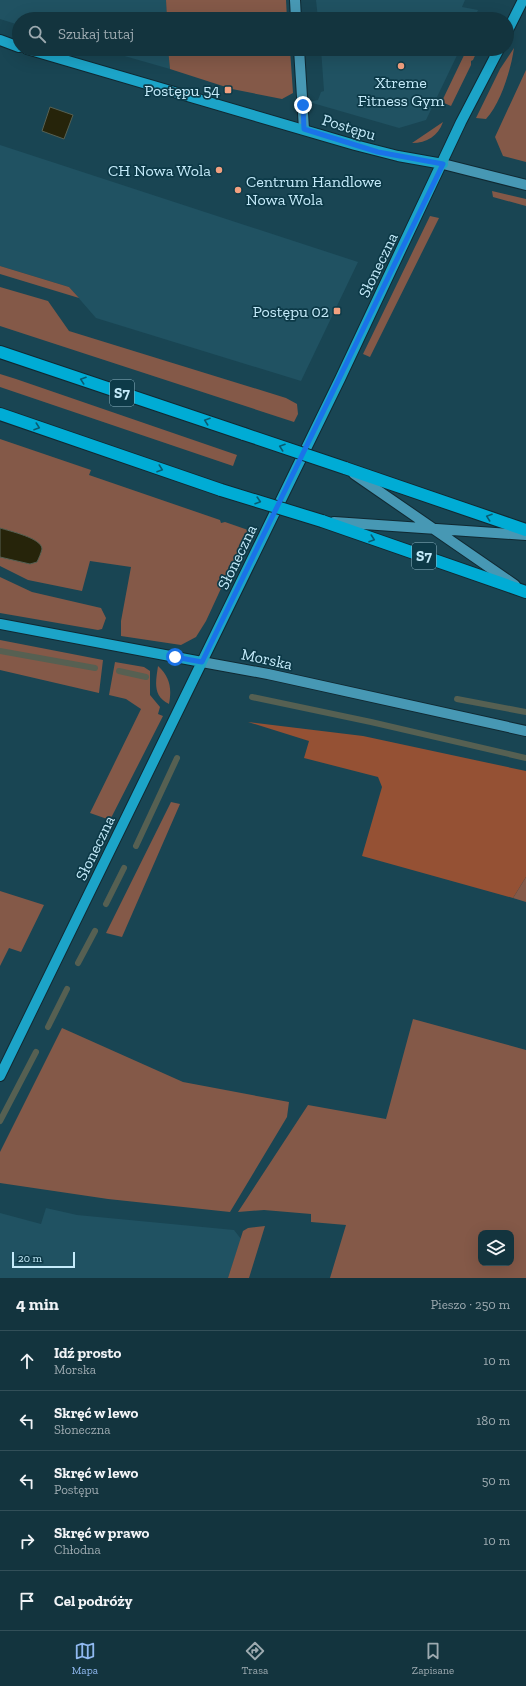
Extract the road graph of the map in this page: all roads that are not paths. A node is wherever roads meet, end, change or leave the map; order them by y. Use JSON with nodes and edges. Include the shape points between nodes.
{"nodes":[{"id":1,"x":295,"y":0,"type":"edge"},
{"id":2,"x":523,"y":0,"type":"edge"},
{"id":3,"x":296,"y":12,"type":"edge"},
{"id":4,"x":514,"y":18,"type":"edge"},
{"id":5,"x":0,"y":40,"type":"edge"},
{"id":6,"x":12,"y":44,"type":"edge"},
{"id":7,"x":52,"y":56,"type":"edge"},
{"id":8,"x":299,"y":56,"type":"edge"},
{"id":9,"x":495,"y":56,"type":"edge"},
{"id":10,"x":304,"y":129,"type":"junction"},
{"id":11,"x":443,"y":164,"type":"junction"},
{"id":12,"x":526,"y":185,"type":"edge"},
{"id":13,"x":0,"y":352,"type":"edge"},
{"id":14,"x":0,"y":414,"type":"edge"},
{"id":15,"x":345,"y":468,"type":"junction"},
{"id":16,"x":322,"y":521,"type":"junction"},
{"id":17,"x":435,"y":530,"type":"junction"},
{"id":18,"x":526,"y":530,"type":"edge"},
{"id":19,"x":526,"y":535,"type":"edge"},
{"id":20,"x":524,"y":591,"type":"edge"},
{"id":21,"x":0,"y":624,"type":"edge"},
{"id":22,"x":202,"y":662,"type":"junction"},
{"id":23,"x":526,"y":731,"type":"edge"},
{"id":24,"x":0,"y":1076,"type":"edge"}],
"edges":[{"from":1,"to":3,"type":"street"},
{"from":2,"to":4,"type":"main road"},
{"from":5,"to":6,"type":"main road"},
{"from":7,"to":10,"type":"main road","name":"Postępu"},
{"from":8,"to":10,"type":"street"},
{"from":9,"to":11,"type":"main road","name":"Słoneczna","via":[[461,122]]},
{"from":10,"to":11,"type":"main road","name":"Postępu","via":[[378,152]]},
{"from":11,"to":12,"type":"street","name":"Postępu"},
{"from":11,"to":22,"type":"main road","name":"Słoneczna"},
{"from":15,"to":13,"type":"highway","number":"S7","one_way":true,"bridge":true},
{"from":14,"to":16,"type":"highway","number":"S7","one_way":true,"bridge":true,"via":[[221,490]]},
{"from":15,"to":17,"type":"street"},
{"from":18,"to":15,"type":"highway","number":"S7","one_way":true},
{"from":16,"to":17,"type":"street"},
{"from":16,"to":20,"type":"highway","number":"S7","one_way":true},
{"from":17,"to":19,"type":"street"},
{"from":17,"to":20,"type":"street"},
{"from":21,"to":22,"type":"main road","name":"Morska"},
{"from":22,"to":23,"type":"street","name":"Morska","via":[[268,674]]},
{"from":22,"to":24,"type":"main road","name":"Słoneczna"}]}
